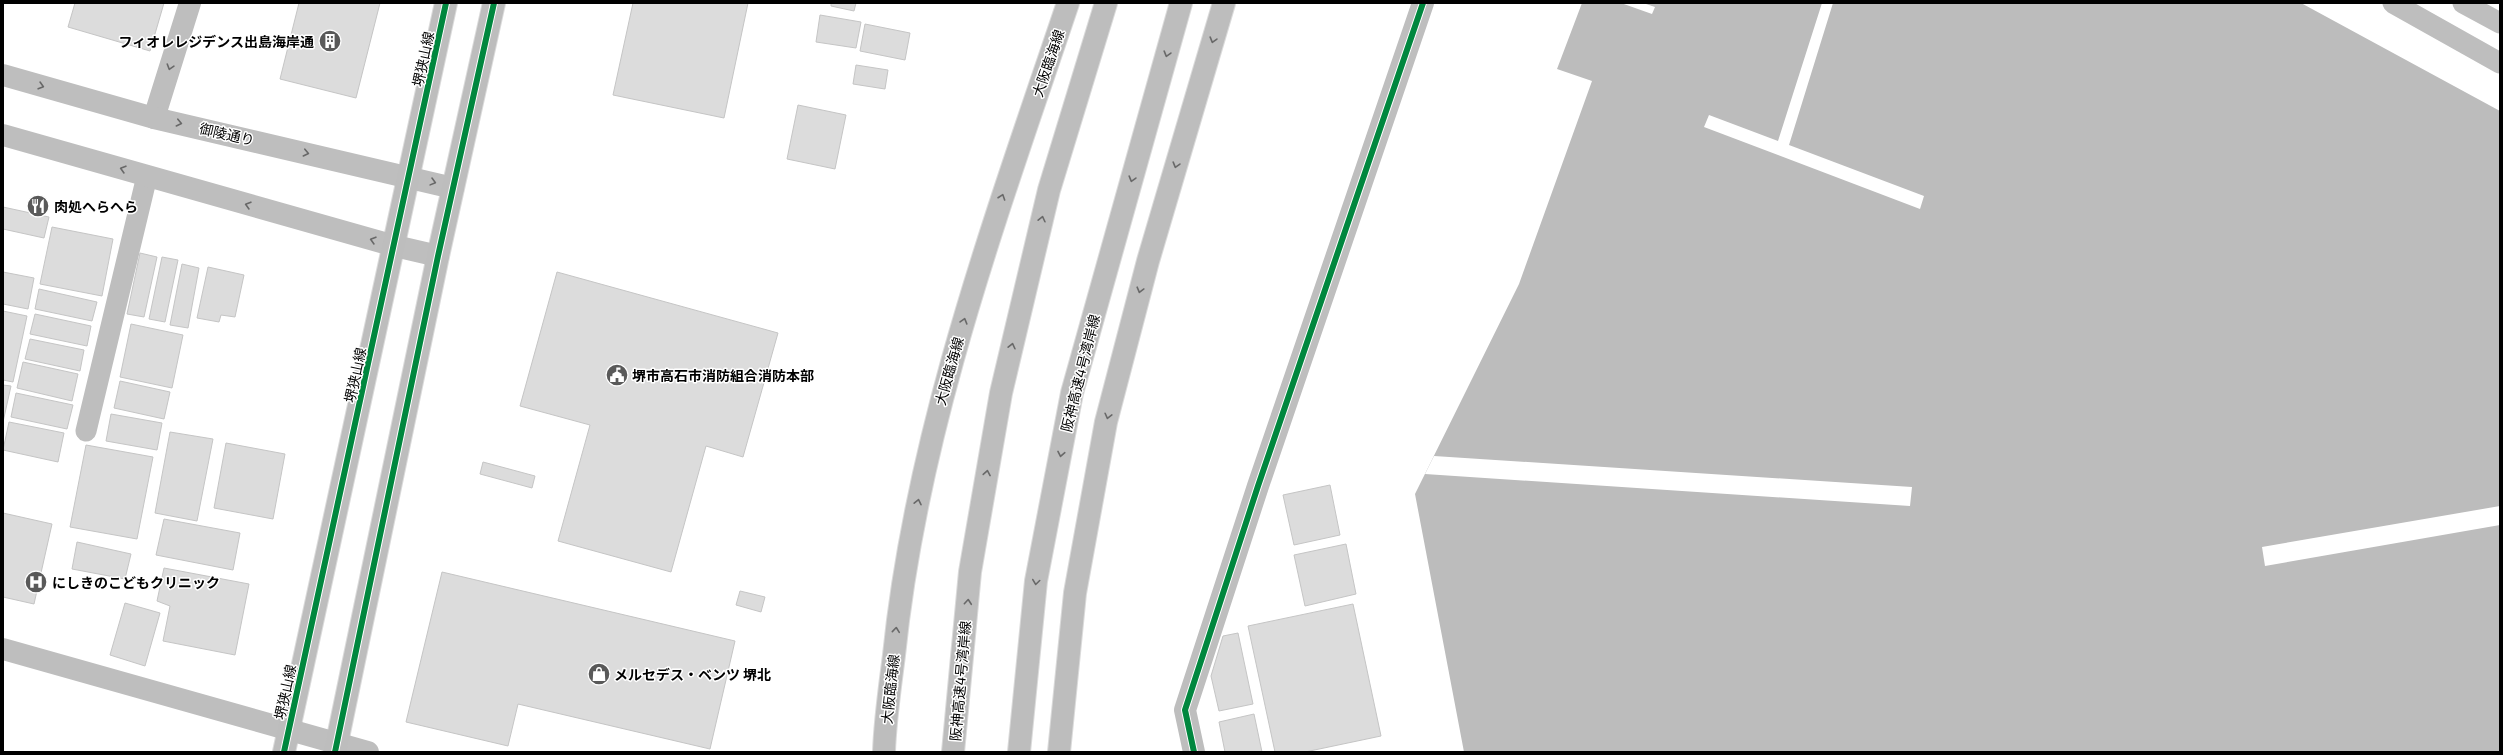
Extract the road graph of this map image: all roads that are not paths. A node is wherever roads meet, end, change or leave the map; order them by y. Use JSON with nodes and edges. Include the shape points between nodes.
{"nodes":[{"id":1,"x":190,"y":3,"type":"edge"},
{"id":2,"x":446,"y":3,"type":"edge"},
{"id":3,"x":494,"y":3,"type":"edge"},
{"id":4,"x":1068,"y":3,"type":"edge"},
{"id":5,"x":1106,"y":3,"type":"edge"},
{"id":6,"x":1181,"y":3,"type":"edge"},
{"id":7,"x":1224,"y":3,"type":"edge"},
{"id":8,"x":1423,"y":3,"type":"edge"},
{"id":9,"x":2393,"y":3,"type":"edge"},
{"id":10,"x":2463,"y":3,"type":"edge"},
{"id":11,"x":2500,"y":23,"type":"edge"},
{"id":12,"x":2500,"y":63,"type":"edge"},
{"id":13,"x":3,"y":75,"type":"edge"},
{"id":14,"x":154,"y":118,"type":"junction"},
{"id":15,"x":3,"y":135,"type":"edge"},
{"id":16,"x":147,"y":176,"type":"junction"},
{"id":17,"x":410,"y":176,"type":"junction"},
{"id":18,"x":453,"y":188,"type":"junction"},
{"id":19,"x":395,"y":246,"type":"junction"},
{"id":20,"x":438,"y":256,"type":"junction"},
{"id":21,"x":86,"y":431,"type":"dead end"},
{"id":22,"x":3,"y":649,"type":"edge"},
{"id":23,"x":289,"y":730,"type":"junction"},
{"id":24,"x":336,"y":747,"type":"edge"},
{"id":25,"x":284,"y":752,"type":"edge"},
{"id":26,"x":368,"y":752,"type":"edge"},
{"id":27,"x":884,"y":752,"type":"edge"},
{"id":28,"x":954,"y":752,"type":"edge"},
{"id":29,"x":1019,"y":752,"type":"edge"},
{"id":30,"x":1059,"y":752,"type":"edge"},
{"id":31,"x":1194,"y":752,"type":"edge"}],
"edges":[{"from":1,"to":14,"type":"street","one_way":true},
{"from":2,"to":17,"type":"main road","name":"堺狭山線"},
{"from":3,"to":18,"type":"main road"},
{"from":27,"to":4,"type":"main road","name":"大阪臨海線","one_way":true,"via":[[901,586],[935,418],[983,257]]},
{"from":28,"to":5,"type":"main road","name":"阪神高速4号湾岸線","one_way":true,"via":[[970,572],[1000,393],[1049,190]]},
{"from":6,"to":29,"type":"main road","name":"阪神高速4号湾岸線","one_way":true,"via":[[1072,393],[1036,581]]},
{"from":7,"to":30,"type":"main road","one_way":true,"via":[[1148,261],[1106,422],[1075,593]]},
{"from":8,"to":31,"type":"street","via":[[1185,710]]},
{"from":9,"to":12,"type":"lane"},
{"from":10,"to":11,"type":"lane"},
{"from":13,"to":14,"type":"street","name":"御陵通り","one_way":true},
{"from":14,"to":17,"type":"street","name":"御陵通り","one_way":true},
{"from":16,"to":15,"type":"street","one_way":true},
{"from":19,"to":16,"type":"street","one_way":true},
{"from":16,"to":21,"type":"lane"},
{"from":17,"to":18,"type":"street","name":"御陵通り","one_way":true},
{"from":17,"to":19,"type":"main road","name":"堺狭山線"},
{"from":18,"to":20,"type":"main road"},
{"from":19,"to":20,"type":"street"},
{"from":19,"to":23,"type":"main road","name":"堺狭山線"},
{"from":20,"to":24,"type":"main road"},
{"from":22,"to":23,"type":"street"},
{"from":23,"to":24,"type":"street"},
{"from":23,"to":25,"type":"main road","name":"堺狭山線"},
{"from":24,"to":26,"type":"street"}]}
